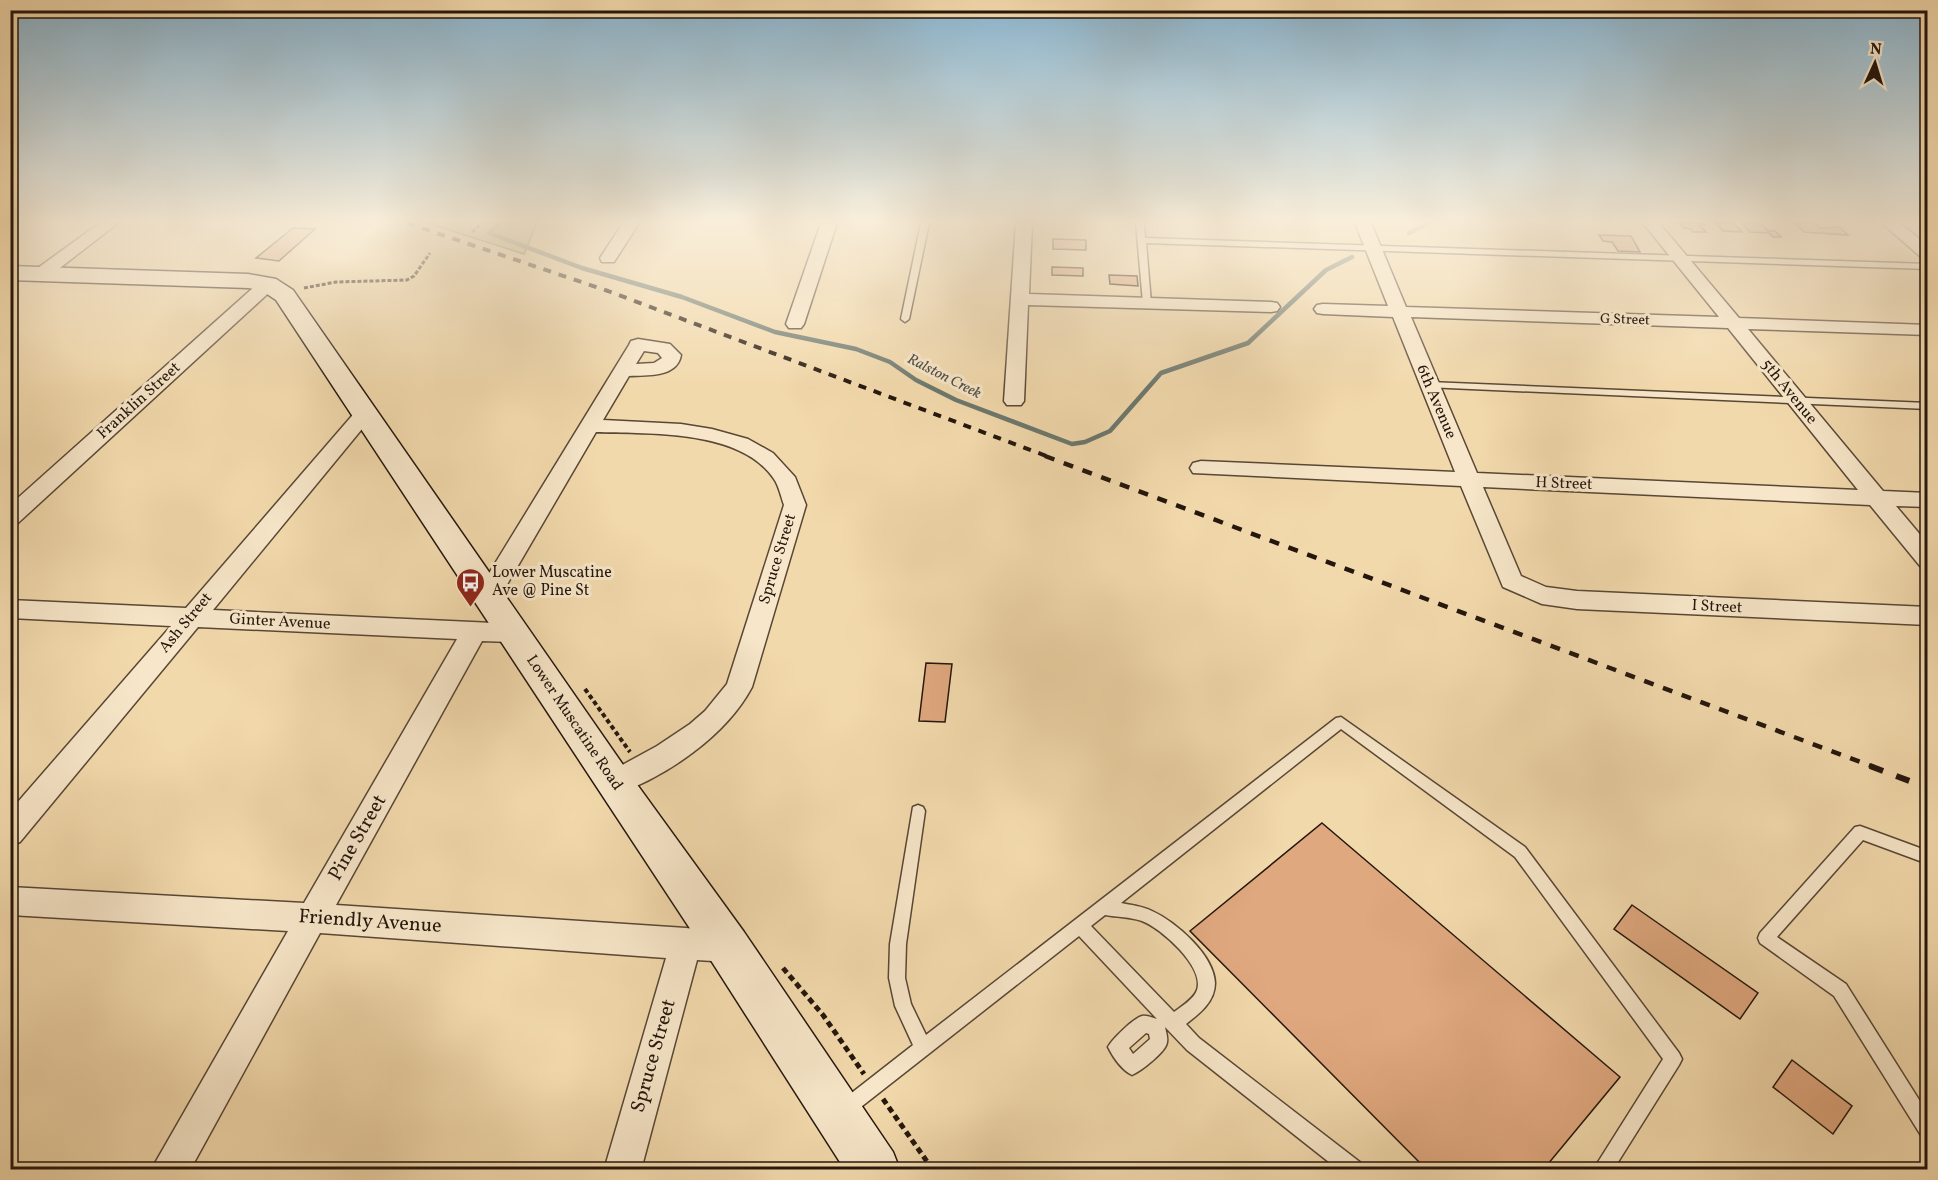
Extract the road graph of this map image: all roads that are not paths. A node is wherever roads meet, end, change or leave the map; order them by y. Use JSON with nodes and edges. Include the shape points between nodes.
{"nodes":[{"id":1,"x":161,"y":278,"type":"edge"},
{"id":2,"x":810,"y":278,"type":"edge"},
{"id":3,"x":914,"y":278,"type":"edge"},
{"id":4,"x":1021,"y":278,"type":"edge"},
{"id":5,"x":1145,"y":278,"type":"edge"},
{"id":6,"x":1385,"y":278,"type":"edge"},
{"id":7,"x":1696,"y":278,"type":"edge"},
{"id":8,"x":283,"y":287,"type":"junction"},
{"id":9,"x":1020,"y":299,"type":"junction"},
{"id":10,"x":1147,"y":303,"type":"junction"},
{"id":11,"x":1271,"y":307,"type":"dead end"},
{"id":12,"x":1323,"y":309,"type":"dead end"},
{"id":13,"x":1399,"y":312,"type":"junction"},
{"id":14,"x":905,"y":319,"type":"dead end"},
{"id":15,"x":795,"y":324,"type":"dead end"},
{"id":16,"x":1733,"y":324,"type":"junction"},
{"id":17,"x":1928,"y":330,"type":"edge"},
{"id":18,"x":624,"y":370,"type":"dead end"},
{"id":19,"x":1429,"y":385,"type":"junction"},
{"id":20,"x":1796,"y":400,"type":"junction"},
{"id":21,"x":1014,"y":401,"type":"dead end"},
{"id":22,"x":1928,"y":406,"type":"edge"},
{"id":23,"x":364,"y":414,"type":"junction"},
{"id":24,"x":591,"y":426,"type":"junction"},
{"id":25,"x":1201,"y":468,"type":"dead end"},
{"id":26,"x":1469,"y":480,"type":"junction"},
{"id":27,"x":1876,"y":497,"type":"junction"},
{"id":28,"x":1928,"y":500,"type":"edge"},
{"id":29,"x":10,"y":518,"type":"edge"},
{"id":30,"x":1928,"y":560,"type":"edge"},
{"id":31,"x":1511,"y":581,"type":"joint"},
{"id":32,"x":489,"y":594,"type":"junction"},
{"id":33,"x":10,"y":609,"type":"edge"},
{"id":34,"x":1928,"y":616,"type":"edge"},
{"id":35,"x":190,"y":618,"type":"junction"},
{"id":36,"x":475,"y":631,"type":"junction"},
{"id":37,"x":514,"y":633,"type":"junction"},
{"id":38,"x":628,"y":776,"type":"junction"},
{"id":39,"x":918,"y":811,"type":"dead end"},
{"id":40,"x":10,"y":833,"type":"edge"},
{"id":41,"x":1928,"y":858,"type":"edge"},
{"id":42,"x":10,"y":901,"type":"edge"},
{"id":43,"x":1103,"y":908,"type":"junction"},
{"id":44,"x":312,"y":918,"type":"junction"},
{"id":45,"x":1080,"y":926,"type":"junction"},
{"id":46,"x":686,"y":943,"type":"junction"},
{"id":47,"x":728,"y":947,"type":"junction"},
{"id":48,"x":1166,"y":1022,"type":"junction"},
{"id":49,"x":924,"y":1048,"type":"junction"},
{"id":50,"x":838,"y":1114,"type":"junction"},
{"id":51,"x":1928,"y":1131,"type":"edge"},
{"id":52,"x":169,"y":1170,"type":"edge"},
{"id":53,"x":622,"y":1170,"type":"edge"},
{"id":54,"x":875,"y":1170,"type":"edge"},
{"id":55,"x":1354,"y":1170,"type":"edge"},
{"id":56,"x":1602,"y":1170,"type":"edge"}],
"edges":[{"from":1,"to":8,"type":"main road","via":[[248,281]]},
{"from":2,"to":15,"type":"street"},
{"from":3,"to":14,"type":"lane"},
{"from":4,"to":9,"type":"street"},
{"from":5,"to":10,"type":"lane"},
{"from":6,"to":13,"type":"street","name":"6th Avenue"},
{"from":7,"to":16,"type":"street","name":"5th Avenue"},
{"from":8,"to":23,"type":"main road","name":"Lower Muscatine Road","via":[[279,290],[295,306]]},
{"from":8,"to":29,"type":"street","name":"Franklin Street"},
{"from":9,"to":10,"type":"street"},
{"from":9,"to":21,"type":"street"},
{"from":10,"to":11,"type":"street"},
{"from":12,"to":13,"type":"street","name":"G Street"},
{"from":13,"to":16,"type":"street","name":"G Street"},
{"from":13,"to":19,"type":"street","name":"6th Avenue"},
{"from":16,"to":17,"type":"street","name":"G Street"},
{"from":16,"to":20,"type":"street","name":"5th Avenue"},
{"from":18,"to":24,"type":"street"},
{"from":19,"to":20,"type":"lane"},
{"from":19,"to":26,"type":"street","name":"6th Avenue"},
{"from":20,"to":22,"type":"lane"},
{"from":20,"to":27,"type":"street","name":"5th Avenue"},
{"from":23,"to":32,"type":"main road","name":"Lower Muscatine Road"},
{"from":23,"to":35,"type":"street","name":"Ash Street"},
{"from":24,"to":32,"type":"street"},
{"from":24,"to":38,"type":"street","name":"Spruce Street","via":[[704,433],[736,441],[755,449],[778,467],[795,506],[732,700],[697,735]]},
{"from":25,"to":26,"type":"street","name":"H Street"},
{"from":26,"to":27,"type":"street","name":"H Street"},
{"from":26,"to":31,"type":"street","name":"6th Avenue"},
{"from":27,"to":28,"type":"street","name":"H Street"},
{"from":27,"to":30,"type":"street","name":"5th Avenue"},
{"from":31,"to":34,"type":"street","name":"I Street","via":[[1542,595],[1577,600]]},
{"from":32,"to":37,"type":"main road","name":"Lower Muscatine Road"},
{"from":33,"to":35,"type":"street","name":"Ginter Avenue"},
{"from":35,"to":36,"type":"street","name":"Ginter Avenue"},
{"from":35,"to":40,"type":"street","name":"Ash Street"},
{"from":36,"to":37,"type":"street","name":"Ginter Avenue"},
{"from":36,"to":44,"type":"street","name":"Pine Street"},
{"from":37,"to":38,"type":"main road","name":"Lower Muscatine Road"},
{"from":38,"to":47,"type":"main road","name":"Lower Muscatine Road"},
{"from":39,"to":49,"type":"lane","via":[[898,944],[897,978],[903,1006]]},
{"from":41,"to":51,"type":"lane","via":[[1860,832],[1766,938],[1840,990]]},
{"from":42,"to":44,"type":"street","name":"Friendly Avenue"},
{"from":43,"to":45,"type":"lane"},
{"from":43,"to":48,"type":"lane","via":[[1145,915],[1165,926],[1200,961],[1206,972],[1204,995]]},
{"from":43,"to":56,"type":"lane","via":[[1341,722],[1520,852],[1673,1059]]},
{"from":44,"to":46,"type":"street","name":"Friendly Avenue"},
{"from":44,"to":52,"type":"street","name":"Pine Street"},
{"from":45,"to":48,"type":"lane"},
{"from":45,"to":49,"type":"lane"},
{"from":46,"to":47,"type":"street","name":"Friendly Avenue"},
{"from":46,"to":53,"type":"street","name":"Spruce Street"},
{"from":47,"to":50,"type":"main road","name":"Lower Muscatine Road"},
{"from":48,"to":48,"type":"lane","via":[[1159,1043],[1132,1066],[1117,1047],[1144,1024]]},
{"from":48,"to":55,"type":"lane"},
{"from":49,"to":50,"type":"lane"},
{"from":50,"to":54,"type":"main road","name":"Lower Muscatine Road"}]}
